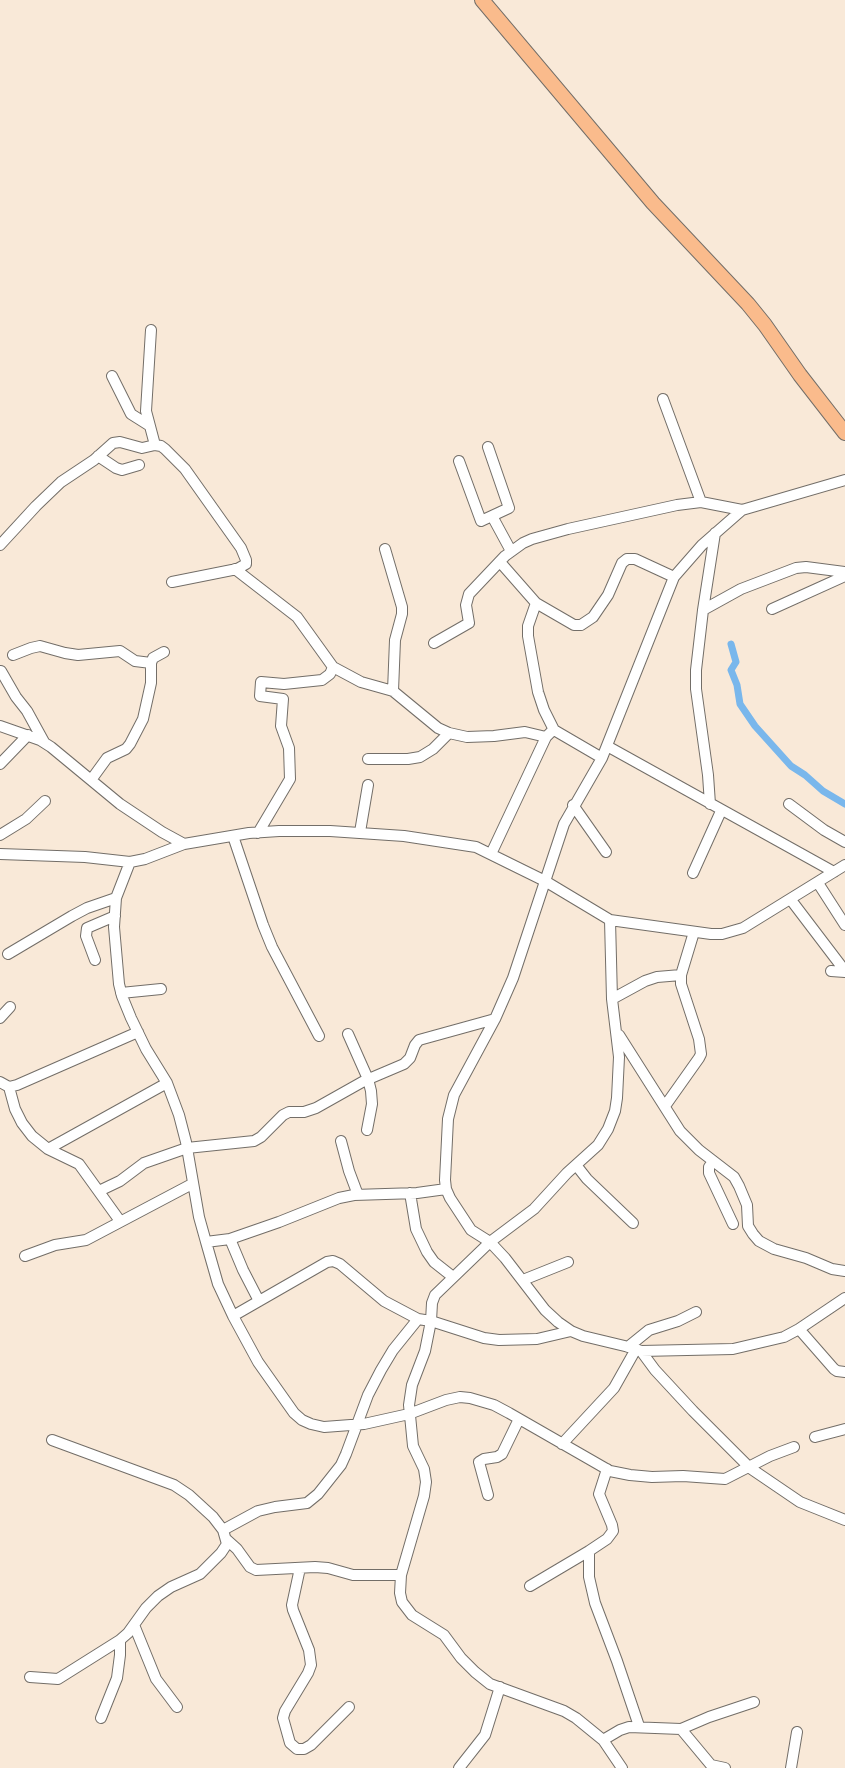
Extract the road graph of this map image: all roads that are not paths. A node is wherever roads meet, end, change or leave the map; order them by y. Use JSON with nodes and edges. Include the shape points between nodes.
{"nodes":[{"id":1,"x":482,"y":0,"type":"edge"},
{"id":2,"x":151,"y":330,"type":"dead end"},
{"id":3,"x":112,"y":376,"type":"dead end"},
{"id":4,"x":663,"y":399,"type":"dead end"},
{"id":5,"x":150,"y":426,"type":"junction"},
{"id":6,"x":845,"y":433,"type":"edge"},
{"id":7,"x":155,"y":445,"type":"junction"},
{"id":8,"x":488,"y":447,"type":"dead end"},
{"id":9,"x":98,"y":456,"type":"junction"},
{"id":10,"x":459,"y":461,"type":"dead end"},
{"id":11,"x":139,"y":465,"type":"dead end"},
{"id":12,"x":845,"y":480,"type":"edge"},
{"id":13,"x":701,"y":502,"type":"junction"},
{"id":14,"x":742,"y":510,"type":"junction"},
{"id":15,"x":492,"y":516,"type":"junction"},
{"id":16,"x":715,"y":533,"type":"junction"},
{"id":17,"x":0,"y":545,"type":"edge"},
{"id":18,"x":385,"y":549,"type":"dead end"},
{"id":19,"x":511,"y":551,"type":"junction"},
{"id":20,"x":500,"y":562,"type":"junction"},
{"id":21,"x":235,"y":569,"type":"junction"},
{"id":22,"x":845,"y":572,"type":"edge"},
{"id":23,"x":845,"y":576,"type":"edge"},
{"id":24,"x":674,"y":577,"type":"junction"},
{"id":25,"x":172,"y":582,"type":"dead end"},
{"id":26,"x":536,"y":603,"type":"junction"},
{"id":27,"x":772,"y":609,"type":"dead end"},
{"id":28,"x":703,"y":610,"type":"junction"},
{"id":29,"x":434,"y":643,"type":"dead end"},
{"id":30,"x":164,"y":652,"type":"dead end"},
{"id":31,"x":13,"y":655,"type":"dead end"},
{"id":32,"x":151,"y":663,"type":"junction"},
{"id":33,"x":333,"y":667,"type":"junction"},
{"id":34,"x":1,"y":671,"type":"dead end"},
{"id":35,"x":393,"y":692,"type":"junction"},
{"id":36,"x":0,"y":726,"type":"edge"},
{"id":37,"x":450,"y":733,"type":"junction"},
{"id":38,"x":550,"y":733,"type":"junction"},
{"id":39,"x":28,"y":735,"type":"junction"},
{"id":40,"x":44,"y":742,"type":"junction"},
{"id":41,"x":607,"y":746,"type":"junction"},
{"id":42,"x":602,"y":758,"type":"junction"},
{"id":43,"x":368,"y":759,"type":"dead end"},
{"id":44,"x":0,"y":764,"type":"edge"},
{"id":45,"x":91,"y":780,"type":"junction"},
{"id":46,"x":368,"y":785,"type":"dead end"},
{"id":47,"x":45,"y":801,"type":"dead end"},
{"id":48,"x":574,"y":804,"type":"junction"},
{"id":49,"x":710,"y":804,"type":"junction"},
{"id":50,"x":789,"y":804,"type":"dead end"},
{"id":51,"x":721,"y":811,"type":"junction"},
{"id":52,"x":360,"y":832,"type":"junction"},
{"id":53,"x":258,"y":833,"type":"junction"},
{"id":54,"x":0,"y":835,"type":"edge"},
{"id":55,"x":233,"y":836,"type":"junction"},
{"id":56,"x":845,"y":842,"type":"edge"},
{"id":57,"x":184,"y":844,"type":"junction"},
{"id":58,"x":606,"y":852,"type":"dead end"},
{"id":59,"x":0,"y":854,"type":"edge"},
{"id":60,"x":491,"y":854,"type":"junction"},
{"id":61,"x":130,"y":862,"type":"junction"},
{"id":62,"x":845,"y":865,"type":"edge"},
{"id":63,"x":834,"y":872,"type":"junction"},
{"id":64,"x":694,"y":873,"type":"dead end"},
{"id":65,"x":545,"y":881,"type":"junction"},
{"id":66,"x":818,"y":883,"type":"junction"},
{"id":67,"x":116,"y":898,"type":"junction"},
{"id":68,"x":791,"y":900,"type":"junction"},
{"id":69,"x":115,"y":916,"type":"junction"},
{"id":70,"x":610,"y":920,"type":"junction"},
{"id":71,"x":845,"y":925,"type":"edge"},
{"id":72,"x":694,"y":932,"type":"junction"},
{"id":73,"x":8,"y":954,"type":"dead end"},
{"id":74,"x":95,"y":960,"type":"dead end"},
{"id":75,"x":831,"y":971,"type":"dead end"},
{"id":76,"x":845,"y":972,"type":"edge"},
{"id":77,"x":681,"y":975,"type":"junction"},
{"id":78,"x":161,"y":989,"type":"dead end"},
{"id":79,"x":121,"y":993,"type":"junction"},
{"id":80,"x":612,"y":999,"type":"junction"},
{"id":81,"x":10,"y":1006,"type":"dead end"},
{"id":82,"x":0,"y":1018,"type":"edge"},
{"id":83,"x":495,"y":1019,"type":"junction"},
{"id":84,"x":138,"y":1032,"type":"junction"},
{"id":85,"x":616,"y":1032,"type":"junction"},
{"id":86,"x":348,"y":1034,"type":"dead end"},
{"id":87,"x":319,"y":1036,"type":"dead end"},
{"id":88,"x":368,"y":1079,"type":"junction"},
{"id":89,"x":167,"y":1083,"type":"junction"},
{"id":90,"x":4,"y":1084,"type":"edge"},
{"id":91,"x":665,"y":1106,"type":"junction"},
{"id":92,"x":367,"y":1130,"type":"dead end"},
{"id":93,"x":342,"y":1141,"type":"dead end"},
{"id":94,"x":187,"y":1148,"type":"junction"},
{"id":95,"x":48,"y":1149,"type":"junction"},
{"id":96,"x":713,"y":1161,"type":"junction"},
{"id":97,"x":576,"y":1165,"type":"junction"},
{"id":98,"x":192,"y":1184,"type":"junction"},
{"id":99,"x":446,"y":1189,"type":"junction"},
{"id":100,"x":99,"y":1191,"type":"junction"},
{"id":101,"x":410,"y":1193,"type":"junction"},
{"id":102,"x":358,"y":1195,"type":"junction"},
{"id":103,"x":120,"y":1221,"type":"junction"},
{"id":104,"x":633,"y":1223,"type":"dead end"},
{"id":105,"x":733,"y":1224,"type":"dead end"},
{"id":106,"x":230,"y":1239,"type":"junction"},
{"id":107,"x":206,"y":1242,"type":"junction"},
{"id":108,"x":490,"y":1242,"type":"junction"},
{"id":109,"x":25,"y":1256,"type":"dead end"},
{"id":110,"x":568,"y":1262,"type":"dead end"},
{"id":111,"x":845,"y":1271,"type":"edge"},
{"id":112,"x":453,"y":1277,"type":"junction"},
{"id":113,"x":523,"y":1280,"type":"junction"},
{"id":114,"x":845,"y":1298,"type":"edge"},
{"id":115,"x":259,"y":1300,"type":"junction"},
{"id":116,"x":696,"y":1312,"type":"dead end"},
{"id":117,"x":232,"y":1316,"type":"junction"},
{"id":118,"x":418,"y":1319,"type":"junction"},
{"id":119,"x":431,"y":1321,"type":"junction"},
{"id":120,"x":799,"y":1330,"type":"junction"},
{"id":121,"x":571,"y":1331,"type":"junction"},
{"id":122,"x":635,"y":1349,"type":"junction"},
{"id":123,"x":845,"y":1372,"type":"edge"},
{"id":124,"x":409,"y":1414,"type":"junction"},
{"id":125,"x":519,"y":1419,"type":"junction"},
{"id":126,"x":356,"y":1425,"type":"junction"},
{"id":127,"x":845,"y":1429,"type":"edge"},
{"id":128,"x":815,"y":1437,"type":"dead end"},
{"id":129,"x":52,"y":1440,"type":"dead end"},
{"id":130,"x":562,"y":1444,"type":"junction"},
{"id":131,"x":794,"y":1447,"type":"dead end"},
{"id":132,"x":750,"y":1468,"type":"junction"},
{"id":133,"x":607,"y":1469,"type":"junction"},
{"id":134,"x":488,"y":1495,"type":"dead end"},
{"id":135,"x":845,"y":1520,"type":"edge"},
{"id":136,"x":225,"y":1535,"type":"junction"},
{"id":137,"x":589,"y":1551,"type":"junction"},
{"id":138,"x":300,"y":1568,"type":"junction"},
{"id":139,"x":401,"y":1575,"type":"junction"},
{"id":140,"x":530,"y":1586,"type":"dead end"},
{"id":141,"x":134,"y":1625,"type":"junction"},
{"id":142,"x":120,"y":1640,"type":"junction"},
{"id":143,"x":30,"y":1677,"type":"dead end"},
{"id":144,"x":500,"y":1687,"type":"junction"},
{"id":145,"x":754,"y":1702,"type":"dead end"},
{"id":146,"x":178,"y":1707,"type":"dead end"},
{"id":147,"x":349,"y":1707,"type":"dead end"},
{"id":148,"x":101,"y":1718,"type":"dead end"},
{"id":149,"x":639,"y":1726,"type":"junction"},
{"id":150,"x":681,"y":1729,"type":"junction"},
{"id":151,"x":797,"y":1732,"type":"dead end"},
{"id":152,"x":604,"y":1740,"type":"junction"},
{"id":153,"x":459,"y":1768,"type":"edge"},
{"id":154,"x":622,"y":1768,"type":"edge"},
{"id":155,"x":725,"y":1768,"type":"edge"},
{"id":156,"x":791,"y":1768,"type":"edge"}],
"edges":[{"from":1,"to":6,"type":"highway","via":[[653,203],[765,325]]},
{"from":2,"to":5,"type":"street","via":[[146,411]]},
{"from":3,"to":5,"type":"street","via":[[131,414]]},
{"from":4,"to":13,"type":"street"},
{"from":5,"to":7,"type":"street"},
{"from":7,"to":9,"type":"street","via":[[142,448],[116,442]]},
{"from":7,"to":21,"type":"street","via":[[166,448],[185,469],[242,548],[246,564]]},
{"from":8,"to":15,"type":"street","via":[[509,508]]},
{"from":9,"to":11,"type":"street","via":[[122,470]]},
{"from":9,"to":17,"type":"street","via":[[61,482]]},
{"from":10,"to":15,"type":"street","via":[[481,521]]},
{"from":12,"to":14,"type":"street"},
{"from":13,"to":14,"type":"street"},
{"from":13,"to":19,"type":"street","via":[[561,530],[532,539]]},
{"from":14,"to":16,"type":"street"},
{"from":15,"to":19,"type":"street"},
{"from":16,"to":24,"type":"street"},
{"from":16,"to":28,"type":"street"},
{"from":18,"to":35,"type":"street","via":[[402,607],[395,640]]},
{"from":19,"to":20,"type":"street"},
{"from":20,"to":26,"type":"street"},
{"from":20,"to":29,"type":"street","via":[[469,594],[466,605],[469,623]]},
{"from":21,"to":25,"type":"street"},
{"from":21,"to":33,"type":"street","via":[[297,617]]},
{"from":22,"to":28,"type":"street","via":[[796,568],[741,589]]},
{"from":23,"to":27,"type":"street"},
{"from":24,"to":26,"type":"street","via":[[635,559],[624,560],[601,607],[593,617],[581,625],[568,622]]},
{"from":24,"to":41,"type":"street"},
{"from":26,"to":38,"type":"street","via":[[528,626],[528,636],[538,692]]},
{"from":28,"to":49,"type":"street","via":[[696,688]]},
{"from":30,"to":32,"type":"street","via":[[153,658]]},
{"from":31,"to":32,"type":"street","via":[[40,646],[78,654],[120,651],[135,661]]},
{"from":32,"to":45,"type":"street","via":[[151,683],[143,719],[126,749],[106,758]]},
{"from":33,"to":35,"type":"street","via":[[361,682]]},
{"from":33,"to":53,"type":"street","via":[[330,674],[322,680],[284,684],[261,682],[260,696],[283,699],[281,726],[289,748],[290,779]]},
{"from":34,"to":40,"type":"street"},
{"from":35,"to":37,"type":"street","via":[[438,728]]},
{"from":36,"to":39,"type":"street"},
{"from":37,"to":38,"type":"street","via":[[478,737],[525,732]]},
{"from":37,"to":43,"type":"street","via":[[420,757]]},
{"from":38,"to":42,"type":"street"},
{"from":38,"to":60,"type":"street"},
{"from":39,"to":40,"type":"street"},
{"from":39,"to":44,"type":"street"},
{"from":40,"to":45,"type":"street"},
{"from":41,"to":42,"type":"street"},
{"from":41,"to":49,"type":"street"},
{"from":42,"to":48,"type":"street"},
{"from":45,"to":57,"type":"street","via":[[154,827]]},
{"from":46,"to":52,"type":"street"},
{"from":47,"to":54,"type":"street","via":[[26,819]]},
{"from":48,"to":58,"type":"street"},
{"from":48,"to":65,"type":"street","via":[[564,824]]},
{"from":49,"to":51,"type":"street"},
{"from":50,"to":56,"type":"street"},
{"from":51,"to":63,"type":"street"},
{"from":51,"to":64,"type":"street"},
{"from":52,"to":53,"type":"street"},
{"from":52,"to":60,"type":"street","via":[[447,842]]},
{"from":53,"to":55,"type":"street"},
{"from":55,"to":57,"type":"street"},
{"from":55,"to":87,"type":"street","via":[[272,947]]},
{"from":57,"to":61,"type":"street"},
{"from":59,"to":61,"type":"street","via":[[85,857]]},
{"from":60,"to":65,"type":"street"},
{"from":61,"to":67,"type":"street"},
{"from":62,"to":63,"type":"street"},
{"from":63,"to":66,"type":"street"},
{"from":65,"to":70,"type":"street"},
{"from":65,"to":83,"type":"street","via":[[513,978]]},
{"from":66,"to":68,"type":"street"},
{"from":66,"to":71,"type":"street"},
{"from":67,"to":69,"type":"street"},
{"from":67,"to":73,"type":"street","via":[[87,908]]},
{"from":68,"to":72,"type":"street","via":[[734,932]]},
{"from":68,"to":76,"type":"street"},
{"from":69,"to":74,"type":"street","via":[[87,928],[86,936]]},
{"from":69,"to":79,"type":"street","via":[[114,933]]},
{"from":70,"to":72,"type":"street"},
{"from":70,"to":80,"type":"street"},
{"from":72,"to":77,"type":"street"},
{"from":75,"to":76,"type":"street"},
{"from":77,"to":80,"type":"street","via":[[651,979]]},
{"from":77,"to":91,"type":"street","via":[[701,1054]]},
{"from":78,"to":79,"type":"street"},
{"from":79,"to":84,"type":"street"},
{"from":80,"to":85,"type":"street"},
{"from":81,"to":82,"type":"street"},
{"from":83,"to":88,"type":"street","via":[[419,1040],[404,1064]]},
{"from":83,"to":99,"type":"street","via":[[451,1105],[446,1140]]},
{"from":84,"to":89,"type":"street"},
{"from":84,"to":90,"type":"street","via":[[50,1072]]},
{"from":85,"to":91,"type":"street"},
{"from":85,"to":97,"type":"street","via":[[619,1078],[615,1111],[598,1145]]},
{"from":86,"to":88,"type":"street"},
{"from":88,"to":92,"type":"street","via":[[372,1098]]},
{"from":88,"to":94,"type":"street","via":[[316,1108],[304,1112],[289,1112],[254,1141]]},
{"from":89,"to":94,"type":"street","via":[[179,1115]]},
{"from":89,"to":95,"type":"street"},
{"from":90,"to":95,"type":"street","via":[[22,1123],[32,1136]]},
{"from":91,"to":96,"type":"street","via":[[680,1131]]},
{"from":93,"to":102,"type":"street"},
{"from":94,"to":98,"type":"street"},
{"from":94,"to":100,"type":"street","via":[[144,1163],[120,1181]]},
{"from":95,"to":100,"type":"street","via":[[79,1164]]},
{"from":96,"to":105,"type":"street","via":[[709,1173]]},
{"from":96,"to":111,"type":"street","via":[[734,1177],[747,1205],[748,1226],[759,1241],[774,1249]]},
{"from":97,"to":104,"type":"street"},
{"from":97,"to":108,"type":"street","via":[[534,1209]]},
{"from":98,"to":103,"type":"street"},
{"from":98,"to":107,"type":"street"},
{"from":99,"to":101,"type":"street"},
{"from":99,"to":108,"type":"street","via":[[460,1215],[472,1230]]},
{"from":100,"to":103,"type":"street"},
{"from":101,"to":102,"type":"street"},
{"from":101,"to":112,"type":"street","via":[[416,1229],[427,1252],[434,1262]]},
{"from":102,"to":106,"type":"street","via":[[329,1202]]},
{"from":103,"to":109,"type":"street","via":[[86,1240],[55,1245]]},
{"from":106,"to":107,"type":"street"},
{"from":106,"to":115,"type":"street"},
{"from":107,"to":117,"type":"street","via":[[218,1284]]},
{"from":108,"to":112,"type":"street"},
{"from":108,"to":113,"type":"street"},
{"from":110,"to":113,"type":"street"},
{"from":112,"to":119,"type":"street","via":[[435,1295]]},
{"from":113,"to":121,"type":"street","via":[[545,1310]]},
{"from":114,"to":120,"type":"street"},
{"from":115,"to":117,"type":"street"},
{"from":115,"to":118,"type":"street","via":[[333,1261],[340,1264],[384,1302]]},
{"from":116,"to":122,"type":"street","via":[[649,1330]]},
{"from":117,"to":126,"type":"street","via":[[258,1362],[294,1413],[302,1420],[324,1427]]},
{"from":118,"to":119,"type":"street"},
{"from":118,"to":126,"type":"street","via":[[388,1358],[368,1395]]},
{"from":119,"to":121,"type":"street","via":[[484,1338],[499,1340],[537,1339]]},
{"from":119,"to":124,"type":"street","via":[[425,1351],[412,1385]]},
{"from":120,"to":122,"type":"street","via":[[784,1337],[734,1349]]},
{"from":120,"to":123,"type":"street","via":[[834,1369]]},
{"from":121,"to":122,"type":"street"},
{"from":122,"to":130,"type":"street","via":[[614,1388]]},
{"from":122,"to":132,"type":"street"},
{"from":124,"to":125,"type":"street","via":[[460,1397],[494,1405]]},
{"from":124,"to":126,"type":"street"},
{"from":124,"to":139,"type":"street","via":[[413,1446],[424,1469],[426,1482]]},
{"from":125,"to":130,"type":"street"},
{"from":125,"to":134,"type":"street","via":[[502,1454],[479,1462]]},
{"from":126,"to":136,"type":"street","via":[[340,1465],[312,1500],[258,1511]]},
{"from":127,"to":128,"type":"street"},
{"from":129,"to":136,"type":"street","via":[[174,1485],[202,1506]]},
{"from":130,"to":133,"type":"street"},
{"from":131,"to":132,"type":"street","via":[[770,1456]]},
{"from":132,"to":133,"type":"street","via":[[732,1477],[717,1480],[683,1476],[630,1475]]},
{"from":132,"to":135,"type":"street","via":[[800,1502]]},
{"from":133,"to":137,"type":"street","via":[[599,1494],[613,1532]]},
{"from":136,"to":138,"type":"street","via":[[253,1569]]},
{"from":136,"to":141,"type":"street","via":[[225,1547],[207,1569],[158,1596]]},
{"from":137,"to":140,"type":"street"},
{"from":137,"to":149,"type":"street","via":[[589,1577],[593,1596]]},
{"from":138,"to":139,"type":"street","via":[[328,1568],[359,1576]]},
{"from":138,"to":147,"type":"street","via":[[292,1605],[311,1665],[283,1718],[290,1743],[297,1749],[304,1749]]},
{"from":139,"to":144,"type":"street","via":[[402,1602],[412,1615],[444,1635],[468,1666],[490,1684]]},
{"from":141,"to":142,"type":"street"},
{"from":141,"to":146,"type":"street","via":[[156,1679]]},
{"from":142,"to":143,"type":"street","via":[[58,1679]]},
{"from":142,"to":148,"type":"street","via":[[117,1678]]},
{"from":144,"to":152,"type":"street","via":[[564,1711]]},
{"from":144,"to":153,"type":"street","via":[[485,1735]]},
{"from":145,"to":150,"type":"street"},
{"from":149,"to":150,"type":"street"},
{"from":149,"to":152,"type":"street","via":[[620,1730]]},
{"from":150,"to":155,"type":"street","via":[[707,1761]]},
{"from":151,"to":156,"type":"street"},
{"from":152,"to":154,"type":"street"}]}
